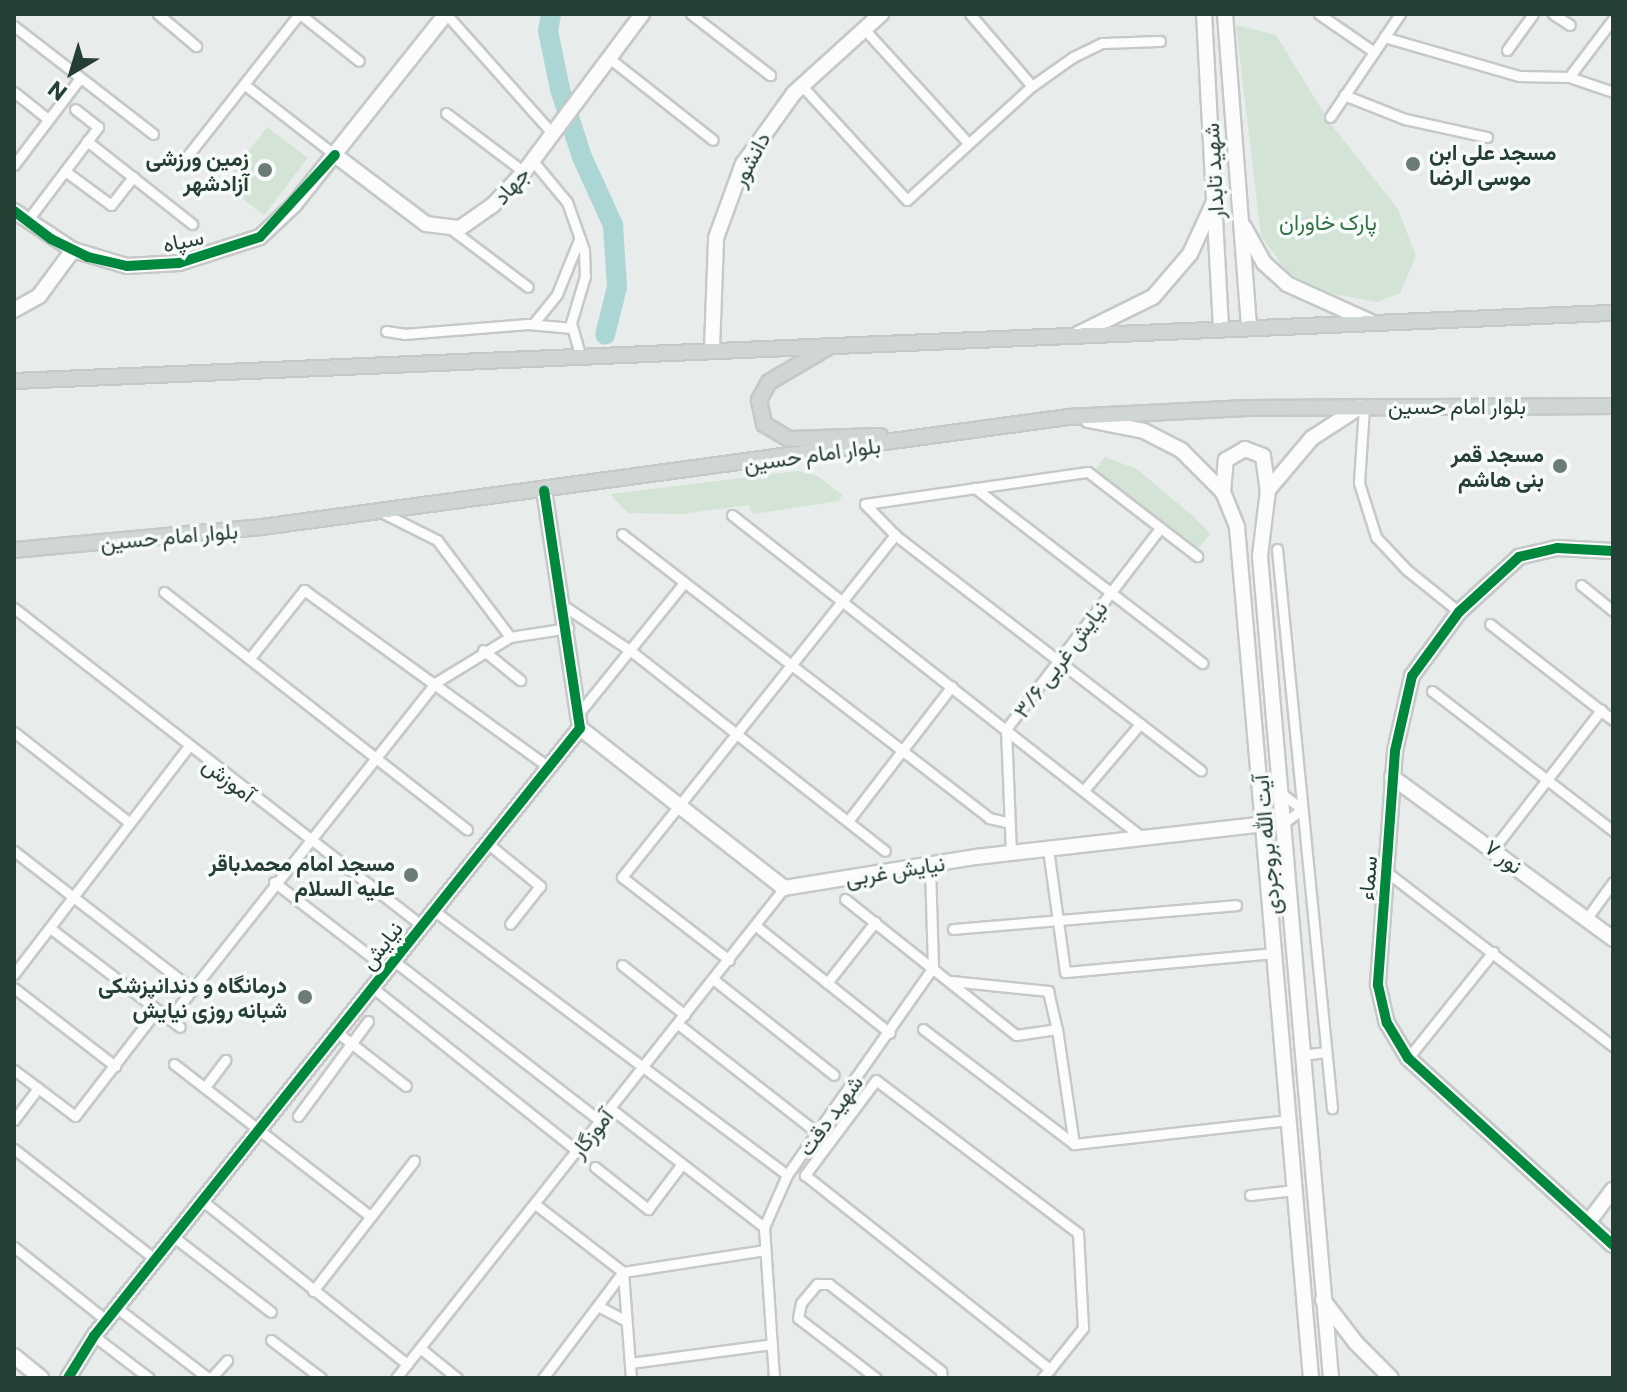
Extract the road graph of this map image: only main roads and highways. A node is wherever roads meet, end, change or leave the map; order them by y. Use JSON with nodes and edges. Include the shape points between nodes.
{"nodes":[{"id":1,"x":1613,"y":313,"type":"edge"},
{"id":2,"x":831,"y":346,"type":"junction"},
{"id":3,"x":14,"y":381,"type":"edge"},
{"id":4,"x":1613,"y":403,"type":"edge"},
{"id":5,"x":960,"y":433,"type":"junction"},
{"id":6,"x":14,"y":550,"type":"edge"}],
"edges":[{"from":1,"to":2,"type":"main road"},
{"from":2,"to":3,"type":"main road"},
{"from":2,"to":5,"type":"main road","via":[[764,387],[759,412],[776,436]]},
{"from":4,"to":5,"type":"main road","name":"بلوار امام حسین","via":[[1068,417]]},
{"from":5,"to":6,"type":"main road","name":"بلوار امام حسین","via":[[262,527]]}]}
